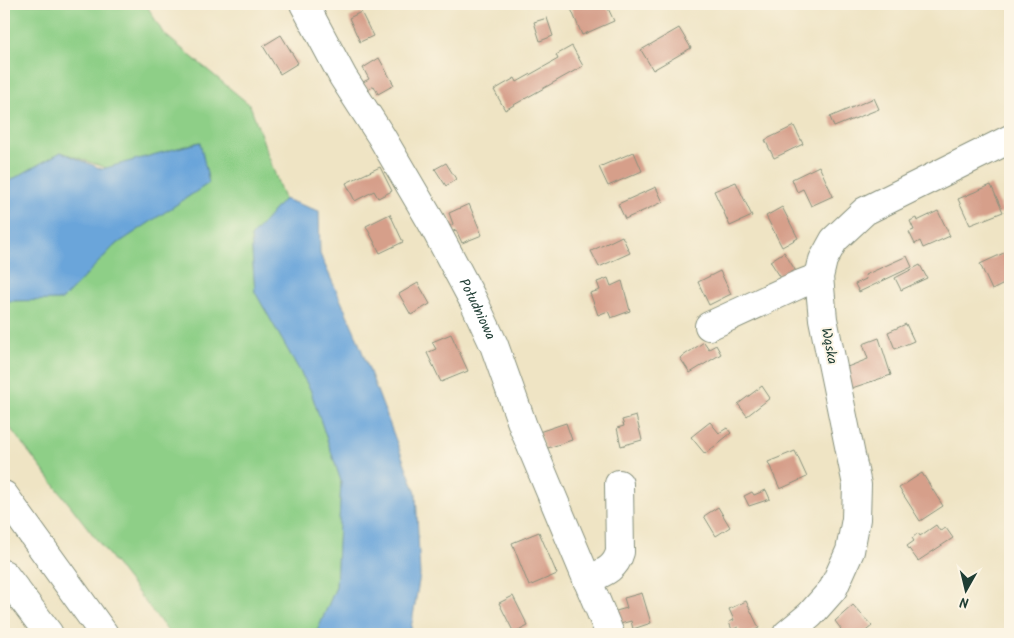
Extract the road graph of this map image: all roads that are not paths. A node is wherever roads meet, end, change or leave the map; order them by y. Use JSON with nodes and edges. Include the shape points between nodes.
{"nodes":[{"id":1,"x":304,"y":4,"type":"edge"},
{"id":2,"x":1010,"y":139,"type":"edge"},
{"id":3,"x":819,"y":277,"type":"junction"},
{"id":4,"x":709,"y":326,"type":"dead end"},
{"id":5,"x":619,"y":484,"type":"dead end"},
{"id":6,"x":4,"y":495,"type":"edge"},
{"id":7,"x":4,"y":574,"type":"edge"},
{"id":8,"x":587,"y":580,"type":"junction"},
{"id":9,"x":603,"y":631,"type":"edge"},
{"id":10,"x":49,"y":634,"type":"edge"},
{"id":11,"x":104,"y":634,"type":"edge"},
{"id":12,"x":787,"y":634,"type":"edge"}],
"edges":[{"from":1,"to":8,"type":"street","name":"Południowa","via":[[343,77],[432,223],[473,300]]},
{"from":2,"to":3,"type":"street","name":"Wąska","via":[[865,211],[834,240],[823,260]]},
{"from":3,"to":4,"type":"street"},
{"from":3,"to":12,"type":"street","name":"Wąska","via":[[824,319],[857,485],[856,519],[850,551],[833,589],[810,615]]},
{"from":5,"to":8,"type":"street","via":[[618,559],[610,570]]},
{"from":6,"to":11,"type":"street"},
{"from":7,"to":10,"type":"street"},
{"from":8,"to":9,"type":"street","name":"Południowa"}]}
